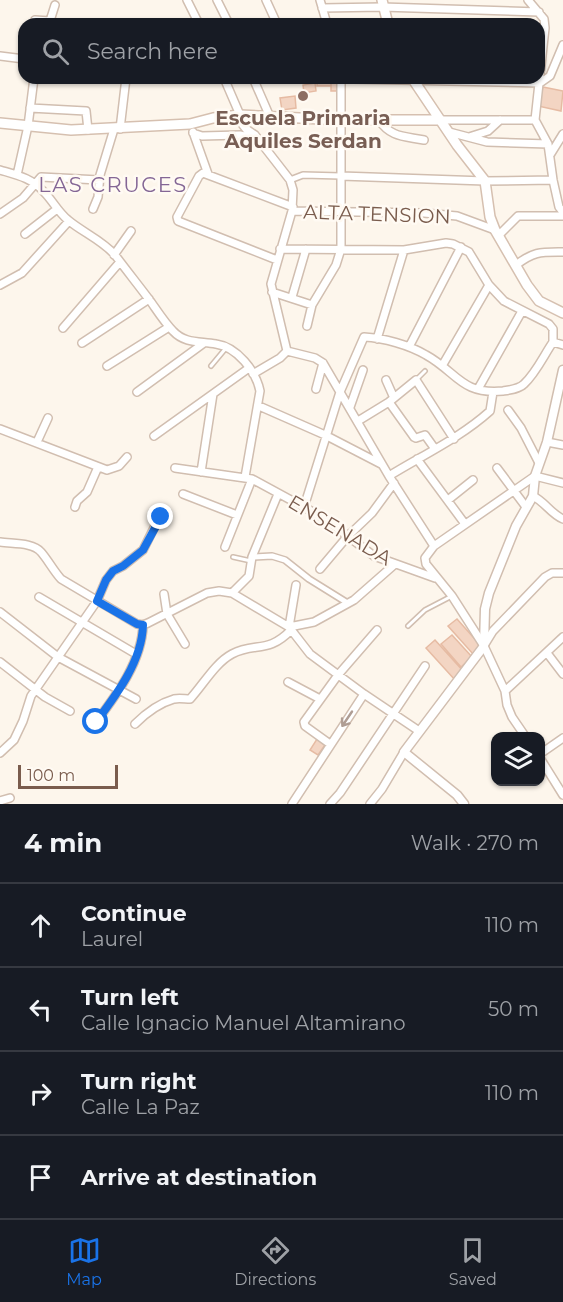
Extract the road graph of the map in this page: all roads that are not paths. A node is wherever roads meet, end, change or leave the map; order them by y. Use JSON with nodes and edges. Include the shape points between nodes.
{"nodes":[{"id":1,"x":187,"y":0,"type":"edge"},
{"id":2,"x":217,"y":0,"type":"edge"},
{"id":3,"x":266,"y":0,"type":"edge"},
{"id":4,"x":320,"y":0,"type":"edge"},
{"id":5,"x":530,"y":1,"type":"edge"},
{"id":6,"x":382,"y":4,"type":"edge"},
{"id":7,"x":55,"y":5,"type":"dead end"},
{"id":8,"x":322,"y":8,"type":"junction"},
{"id":9,"x":539,"y":12,"type":"junction"},
{"id":10,"x":51,"y":18,"type":"edge"},
{"id":11,"x":196,"y":18,"type":"edge"},
{"id":12,"x":226,"y":18,"type":"edge"},
{"id":13,"x":274,"y":18,"type":"edge"},
{"id":14,"x":325,"y":18,"type":"edge"},
{"id":15,"x":543,"y":18,"type":"edge"},
{"id":16,"x":563,"y":45,"type":"edge"},
{"id":17,"x":0,"y":56,"type":"edge"},
{"id":18,"x":18,"y":58,"type":"edge"},
{"id":19,"x":545,"y":82,"type":"edge"},
{"id":20,"x":32,"y":84,"type":"edge"},
{"id":21,"x":125,"y":84,"type":"edge"},
{"id":22,"x":226,"y":84,"type":"edge"},
{"id":23,"x":256,"y":84,"type":"edge"},
{"id":24,"x":341,"y":84,"type":"edge"},
{"id":25,"x":416,"y":84,"type":"edge"},
{"id":26,"x":540,"y":84,"type":"edge"},
{"id":27,"x":30,"y":108,"type":"junction"},
{"id":28,"x":238,"y":115,"type":"junction"},
{"id":29,"x":270,"y":117,"type":"junction"},
{"id":30,"x":378,"y":119,"type":"junction"},
{"id":31,"x":341,"y":120,"type":"junction"},
{"id":32,"x":440,"y":120,"type":"junction"},
{"id":33,"x":500,"y":120,"type":"junction"},
{"id":34,"x":535,"y":120,"type":"junction"},
{"id":35,"x":0,"y":123,"type":"edge"},
{"id":36,"x":28,"y":126,"type":"junction"},
{"id":37,"x":191,"y":128,"type":"junction"},
{"id":38,"x":117,"y":129,"type":"junction"},
{"id":39,"x":88,"y":130,"type":"junction"},
{"id":40,"x":449,"y":132,"type":"junction"},
{"id":41,"x":563,"y":134,"type":"edge"},
{"id":42,"x":469,"y":137,"type":"junction"},
{"id":43,"x":258,"y":139,"type":"junction"},
{"id":44,"x":424,"y":140,"type":"dead end"},
{"id":45,"x":548,"y":144,"type":"junction"},
{"id":46,"x":550,"y":155,"type":"junction"},
{"id":47,"x":0,"y":170,"type":"edge"},
{"id":48,"x":205,"y":174,"type":"junction"},
{"id":49,"x":17,"y":175,"type":"junction"},
{"id":50,"x":341,"y":176,"type":"junction"},
{"id":51,"x":99,"y":180,"type":"junction"},
{"id":52,"x":291,"y":180,"type":"junction"},
{"id":53,"x":553,"y":180,"type":"junction"},
{"id":54,"x":485,"y":181,"type":"junction"},
{"id":55,"x":34,"y":183,"type":"junction"},
{"id":56,"x":57,"y":209,"type":"junction"},
{"id":57,"x":93,"y":209,"type":"dead end"},
{"id":58,"x":292,"y":209,"type":"junction"},
{"id":59,"x":342,"y":212,"type":"junction"},
{"id":60,"x":0,"y":214,"type":"edge"},
{"id":61,"x":563,"y":214,"type":"edge"},
{"id":62,"x":69,"y":221,"type":"junction"},
{"id":63,"x":131,"y":231,"type":"dead end"},
{"id":64,"x":497,"y":232,"type":"junction"},
{"id":65,"x":25,"y":234,"type":"dead end"},
{"id":66,"x":461,"y":247,"type":"junction"},
{"id":67,"x":280,"y":249,"type":"junction"},
{"id":68,"x":306,"y":249,"type":"junction"},
{"id":69,"x":341,"y":249,"type":"junction"},
{"id":70,"x":404,"y":250,"type":"junction"},
{"id":71,"x":563,"y":252,"type":"edge"},
{"id":72,"x":114,"y":255,"type":"junction"},
{"id":73,"x":277,"y":260,"type":"junction"},
{"id":74,"x":119,"y":263,"type":"junction"},
{"id":75,"x":516,"y":265,"type":"junction"},
{"id":76,"x":0,"y":285,"type":"edge"},
{"id":77,"x":489,"y":285,"type":"junction"},
{"id":78,"x":272,"y":292,"type":"junction"},
{"id":79,"x":292,"y":297,"type":"junction"},
{"id":80,"x":149,"y":299,"type":"junction"},
{"id":81,"x":312,"y":305,"type":"junction"},
{"id":82,"x":522,"y":311,"type":"junction"},
{"id":83,"x":563,"y":313,"type":"edge"},
{"id":84,"x":169,"y":327,"type":"junction"},
{"id":85,"x":307,"y":327,"type":"dead end"},
{"id":86,"x":63,"y":328,"type":"dead end"},
{"id":87,"x":377,"y":339,"type":"junction"},
{"id":88,"x":553,"y":342,"type":"junction"},
{"id":89,"x":82,"y":343,"type":"dead end"},
{"id":90,"x":204,"y":343,"type":"junction"},
{"id":91,"x":563,"y":345,"type":"edge"},
{"id":92,"x":227,"y":346,"type":"junction"},
{"id":93,"x":409,"y":347,"type":"junction"},
{"id":94,"x":287,"y":351,"type":"junction"},
{"id":95,"x":323,"y":363,"type":"junction"},
{"id":96,"x":106,"y":366,"type":"dead end"},
{"id":97,"x":211,"y":366,"type":"dead end"},
{"id":98,"x":442,"y":366,"type":"junction"},
{"id":99,"x":363,"y":370,"type":"dead end"},
{"id":100,"x":563,"y":370,"type":"edge"},
{"id":101,"x":251,"y":371,"type":"junction"},
{"id":102,"x":425,"y":371,"type":"dead end"},
{"id":103,"x":386,"y":380,"type":"dead end"},
{"id":104,"x":416,"y":380,"type":"junction"},
{"id":105,"x":316,"y":389,"type":"dead end"},
{"id":106,"x":478,"y":389,"type":"junction"},
{"id":107,"x":137,"y":392,"type":"dead end"},
{"id":108,"x":340,"y":392,"type":"junction"},
{"id":109,"x":493,"y":392,"type":"junction"},
{"id":110,"x":213,"y":393,"type":"junction"},
{"id":111,"x":392,"y":400,"type":"junction"},
{"id":112,"x":259,"y":406,"type":"junction"},
{"id":113,"x":559,"y":406,"type":"edge"},
{"id":114,"x":350,"y":407,"type":"junction"},
{"id":115,"x":508,"y":410,"type":"dead end"},
{"id":116,"x":48,"y":418,"type":"dead end"},
{"id":117,"x":358,"y":421,"type":"junction"},
{"id":118,"x":0,"y":429,"type":"edge"},
{"id":119,"x":326,"y":435,"type":"junction"},
{"id":120,"x":154,"y":436,"type":"dead end"},
{"id":121,"x":454,"y":439,"type":"junction"},
{"id":122,"x":546,"y":441,"type":"junction"},
{"id":123,"x":36,"y":442,"type":"junction"},
{"id":124,"x":563,"y":446,"type":"edge"},
{"id":125,"x":435,"y":450,"type":"junction"},
{"id":126,"x":127,"y":457,"type":"dead end"},
{"id":127,"x":417,"y":459,"type":"junction"},
{"id":128,"x":382,"y":464,"type":"junction"},
{"id":129,"x":539,"y":464,"type":"junction"},
{"id":130,"x":98,"y":467,"type":"junction"},
{"id":131,"x":175,"y":468,"type":"dead end"},
{"id":132,"x":497,"y":468,"type":"dead end"},
{"id":133,"x":201,"y":472,"type":"junction"},
{"id":134,"x":389,"y":476,"type":"junction"},
{"id":135,"x":535,"y":476,"type":"junction"},
{"id":136,"x":249,"y":478,"type":"junction"},
{"id":137,"x":473,"y":480,"type":"dead end"},
{"id":138,"x":394,"y":483,"type":"junction"},
{"id":139,"x":563,"y":483,"type":"edge"},
{"id":140,"x":513,"y":492,"type":"junction"},
{"id":141,"x":183,"y":494,"type":"dead end"},
{"id":142,"x":278,"y":494,"type":"junction"},
{"id":143,"x":533,"y":496,"type":"junction"},
{"id":144,"x":448,"y":500,"type":"junction"},
{"id":145,"x":75,"y":507,"type":"dead end"},
{"id":146,"x":304,"y":507,"type":"junction"},
{"id":147,"x":526,"y":507,"type":"junction"},
{"id":148,"x":163,"y":510,"type":"dead end"},
{"id":149,"x":237,"y":515,"type":"junction"},
{"id":150,"x":563,"y":519,"type":"edge"},
{"id":151,"x":465,"y":524,"type":"junction"},
{"id":152,"x":347,"y":537,"type":"junction"},
{"id":153,"x":0,"y":542,"type":"edge"},
{"id":154,"x":434,"y":546,"type":"junction"},
{"id":155,"x":225,"y":547,"type":"dead end"},
{"id":156,"x":233,"y":557,"type":"dead end"},
{"id":157,"x":252,"y":559,"type":"junction"},
{"id":158,"x":394,"y":564,"type":"junction"},
{"id":159,"x":320,"y":569,"type":"dead end"},
{"id":160,"x":563,"y":573,"type":"edge"},
{"id":161,"x":437,"y":579,"type":"junction"},
{"id":162,"x":296,"y":585,"type":"dead end"},
{"id":163,"x":232,"y":593,"type":"junction"},
{"id":164,"x":164,"y":594,"type":"dead end"},
{"id":165,"x":452,"y":596,"type":"junction"},
{"id":166,"x":39,"y":597,"type":"dead end"},
{"id":167,"x":97,"y":601,"type":"junction"},
{"id":168,"x":346,"y":602,"type":"junction"},
{"id":169,"x":0,"y":612,"type":"edge"},
{"id":170,"x":167,"y":614,"type":"junction"},
{"id":171,"x":82,"y":622,"type":"junction"},
{"id":172,"x":143,"y":625,"type":"junction"},
{"id":173,"x":408,"y":626,"type":"dead end"},
{"id":174,"x":290,"y":628,"type":"junction"},
{"id":175,"x":378,"y":630,"type":"dead end"},
{"id":176,"x":563,"y":637,"type":"edge"},
{"id":177,"x":185,"y":644,"type":"dead end"},
{"id":178,"x":484,"y":646,"type":"junction"},
{"id":179,"x":547,"y":652,"type":"junction"},
{"id":180,"x":136,"y":654,"type":"junction"},
{"id":181,"x":58,"y":657,"type":"junction"},
{"id":182,"x":0,"y":662,"type":"edge"},
{"id":183,"x":425,"y":666,"type":"dead end"},
{"id":184,"x":563,"y":674,"type":"edge"},
{"id":185,"x":338,"y":675,"type":"junction"},
{"id":186,"x":288,"y":682,"type":"dead end"},
{"id":187,"x":36,"y":689,"type":"junction"},
{"id":188,"x":120,"y":690,"type":"junction"},
{"id":189,"x":505,"y":690,"type":"junction"},
{"id":190,"x":364,"y":694,"type":"junction"},
{"id":191,"x":136,"y":699,"type":"dead end"},
{"id":192,"x":320,"y":699,"type":"junction"},
{"id":193,"x":70,"y":711,"type":"dead end"},
{"id":194,"x":393,"y":712,"type":"junction"},
{"id":195,"x":96,"y":722,"type":"dead end"},
{"id":196,"x":135,"y":724,"type":"dead end"},
{"id":197,"x":419,"y":731,"type":"junction"},
{"id":198,"x":522,"y":732,"type":"edge"},
{"id":199,"x":563,"y":738,"type":"edge"},
{"id":200,"x":330,"y":744,"type":"junction"},
{"id":201,"x":404,"y":752,"type":"junction"},
{"id":202,"x":545,"y":752,"type":"edge"},
{"id":203,"x":0,"y":753,"type":"edge"},
{"id":204,"x":545,"y":764,"type":"edge"},
{"id":205,"x":563,"y":795,"type":"edge"},
{"id":206,"x":10,"y":798,"type":"dead end"},
{"id":207,"x":0,"y":801,"type":"edge"},
{"id":208,"x":373,"y":803,"type":"edge"},
{"id":209,"x":292,"y":804,"type":"edge"},
{"id":210,"x":330,"y":804,"type":"edge"},
{"id":211,"x":464,"y":804,"type":"edge"}],
"edges":[{"from":1,"to":11,"type":"street"},
{"from":2,"to":12,"type":"street"},
{"from":3,"to":13,"type":"street"},
{"from":4,"to":8,"type":"street"},
{"from":5,"to":9,"type":"street"},
{"from":6,"to":8,"type":"street"},
{"from":6,"to":9,"type":"street"},
{"from":7,"to":10,"type":"street"},
{"from":8,"to":14,"type":"street"},
{"from":9,"to":15,"type":"street"},
{"from":16,"to":19,"type":"street"},
{"from":17,"to":18,"type":"street"},
{"from":20,"to":27,"type":"street"},
{"from":21,"to":38,"type":"street"},
{"from":22,"to":28,"type":"street"},
{"from":23,"to":29,"type":"street"},
{"from":24,"to":31,"type":"street"},
{"from":25,"to":32,"type":"main road"},
{"from":26,"to":34,"type":"street"},
{"from":27,"to":36,"type":"street"},
{"from":27,"to":39,"type":"street","via":[[86,111]]},
{"from":28,"to":29,"type":"main road"},
{"from":28,"to":37,"type":"main road"},
{"from":28,"to":43,"type":"street"},
{"from":29,"to":31,"type":"main road"},
{"from":30,"to":31,"type":"main road"},
{"from":30,"to":32,"type":"main road"},
{"from":30,"to":44,"type":"street","via":[[394,135]]},
{"from":31,"to":50,"type":"street"},
{"from":32,"to":33,"type":"street"},
{"from":32,"to":40,"type":"main road"},
{"from":33,"to":34,"type":"street"},
{"from":33,"to":42,"type":"street","via":[[488,131]]},
{"from":34,"to":45,"type":"street"},
{"from":35,"to":36,"type":"main road"},
{"from":36,"to":39,"type":"main road"},
{"from":36,"to":49,"type":"street"},
{"from":37,"to":38,"type":"main road"},
{"from":37,"to":43,"type":"street","via":[[202,136],[240,135]]},
{"from":37,"to":48,"type":"street"},
{"from":38,"to":39,"type":"main road"},
{"from":38,"to":51,"type":"street"},
{"from":40,"to":42,"type":"street"},
{"from":40,"to":54,"type":"main road"},
{"from":41,"to":46,"type":"street"},
{"from":42,"to":45,"type":"street","via":[[487,142]]},
{"from":43,"to":52,"type":"street"},
{"from":45,"to":46,"type":"street"},
{"from":46,"to":53,"type":"street"},
{"from":47,"to":49,"type":"street"},
{"from":48,"to":58,"type":"street"},
{"from":48,"to":73,"type":"street","via":[[199,176],[176,219]]},
{"from":49,"to":55,"type":"street"},
{"from":50,"to":52,"type":"street","via":[[303,175]]},
{"from":50,"to":54,"type":"street"},
{"from":50,"to":59,"type":"street"},
{"from":51,"to":55,"type":"street","via":[[50,176]]},
{"from":51,"to":57,"type":"street"},
{"from":52,"to":58,"type":"street"},
{"from":53,"to":54,"type":"street"},
{"from":53,"to":61,"type":"street"},
{"from":54,"to":64,"type":"main road","via":[[490,217]]},
{"from":55,"to":56,"type":"street"},
{"from":55,"to":60,"type":"street"},
{"from":56,"to":62,"type":"street"},
{"from":56,"to":65,"type":"street"},
{"from":58,"to":59,"type":"street","name":"ALTA TENSION"},
{"from":58,"to":67,"type":"street"},
{"from":59,"to":64,"type":"street","name":"ALTA TENSION","via":[[457,216]]},
{"from":59,"to":69,"type":"street"},
{"from":61,"to":64,"type":"street","via":[[518,216]]},
{"from":62,"to":72,"type":"street"},
{"from":62,"to":76,"type":"street","via":[[22,273]]},
{"from":63,"to":72,"type":"street"},
{"from":64,"to":75,"type":"main road"},
{"from":66,"to":70,"type":"street","via":[[446,243]]},
{"from":66,"to":77,"type":"street","via":[[474,258]]},
{"from":66,"to":93,"type":"street"},
{"from":67,"to":68,"type":"street"},
{"from":67,"to":73,"type":"street"},
{"from":68,"to":69,"type":"street"},
{"from":68,"to":79,"type":"street"},
{"from":69,"to":70,"type":"street"},
{"from":69,"to":81,"type":"street"},
{"from":70,"to":87,"type":"street"},
{"from":71,"to":75,"type":"street","via":[[536,252]]},
{"from":72,"to":74,"type":"street"},
{"from":73,"to":78,"type":"street","via":[[271,277]]},
{"from":74,"to":80,"type":"street"},
{"from":74,"to":86,"type":"street"},
{"from":75,"to":83,"type":"main road","via":[[539,301]]},
{"from":77,"to":82,"type":"street","via":[[504,301]]},
{"from":77,"to":98,"type":"street"},
{"from":78,"to":79,"type":"street"},
{"from":78,"to":94,"type":"street"},
{"from":79,"to":81,"type":"street"},
{"from":80,"to":84,"type":"street"},
{"from":80,"to":89,"type":"street"},
{"from":81,"to":85,"type":"street"},
{"from":82,"to":88,"type":"street","via":[[549,324]]},
{"from":82,"to":106,"type":"street"},
{"from":84,"to":90,"type":"street","via":[[183,338]]},
{"from":84,"to":96,"type":"street"},
{"from":87,"to":93,"type":"street"},
{"from":87,"to":108,"type":"street","via":[[362,339]]},
{"from":88,"to":91,"type":"street"},
{"from":88,"to":109,"type":"street","via":[[525,383]]},
{"from":90,"to":92,"type":"street"},
{"from":90,"to":107,"type":"street"},
{"from":92,"to":97,"type":"lane"},
{"from":92,"to":101,"type":"street"},
{"from":93,"to":98,"type":"street"},
{"from":94,"to":95,"type":"street"},
{"from":94,"to":101,"type":"street"},
{"from":95,"to":105,"type":"street"},
{"from":95,"to":108,"type":"street"},
{"from":98,"to":106,"type":"street","via":[[456,380]]},
{"from":99,"to":114,"type":"street"},
{"from":100,"to":113,"type":"street"},
{"from":101,"to":110,"type":"street"},
{"from":101,"to":112,"type":"street","via":[[258,382]]},
{"from":102,"to":104,"type":"lane"},
{"from":103,"to":111,"type":"street"},
{"from":104,"to":111,"type":"street"},
{"from":104,"to":121,"type":"street"},
{"from":106,"to":109,"type":"street"},
{"from":108,"to":114,"type":"street"},
{"from":108,"to":119,"type":"street"},
{"from":109,"to":121,"type":"street","via":[[490,411]]},
{"from":110,"to":120,"type":"street"},
{"from":110,"to":133,"type":"street"},
{"from":111,"to":117,"type":"street"},
{"from":111,"to":125,"type":"street","via":[[414,437],[425,435]]},
{"from":112,"to":119,"type":"street"},
{"from":112,"to":136,"type":"street"},
{"from":113,"to":122,"type":"street"},
{"from":114,"to":117,"type":"street"},
{"from":115,"to":129,"type":"street"},
{"from":116,"to":123,"type":"street"},
{"from":117,"to":128,"type":"street"},
{"from":118,"to":123,"type":"street"},
{"from":119,"to":128,"type":"street"},
{"from":119,"to":146,"type":"street"},
{"from":121,"to":125,"type":"street"},
{"from":122,"to":124,"type":"street"},
{"from":122,"to":129,"type":"street"},
{"from":123,"to":130,"type":"street"},
{"from":125,"to":127,"type":"street"},
{"from":126,"to":130,"type":"street","via":[[111,470]]},
{"from":127,"to":134,"type":"street"},
{"from":127,"to":144,"type":"street"},
{"from":128,"to":134,"type":"street"},
{"from":129,"to":135,"type":"street"},
{"from":130,"to":145,"type":"street"},
{"from":131,"to":133,"type":"street"},
{"from":132,"to":140,"type":"street"},
{"from":133,"to":136,"type":"street"},
{"from":134,"to":138,"type":"street"},
{"from":135,"to":139,"type":"street"},
{"from":135,"to":140,"type":"street"},
{"from":135,"to":143,"type":"street"},
{"from":136,"to":142,"type":"street","name":"ENSENADA"},
{"from":136,"to":149,"type":"street"},
{"from":137,"to":144,"type":"street"},
{"from":138,"to":152,"type":"street","via":[[372,513]]},
{"from":138,"to":154,"type":"street"},
{"from":140,"to":147,"type":"street"},
{"from":140,"to":151,"type":"street"},
{"from":141,"to":149,"type":"street"},
{"from":142,"to":146,"type":"street","name":"ENSENADA"},
{"from":142,"to":157,"type":"street"},
{"from":143,"to":147,"type":"street"},
{"from":143,"to":150,"type":"street"},
{"from":144,"to":151,"type":"street"},
{"from":146,"to":152,"type":"street","name":"ENSENADA"},
{"from":147,"to":178,"type":"street","via":[[489,593]]},
{"from":148,"to":167,"type":"street","via":[[143,550],[113,571]]},
{"from":149,"to":155,"type":"street"},
{"from":151,"to":154,"type":"street"},
{"from":152,"to":158,"type":"street","name":"ENSENADA","via":[[374,556]]},
{"from":152,"to":159,"type":"street"},
{"from":153,"to":167,"type":"street","via":[[35,547],[61,579]]},
{"from":154,"to":161,"type":"street","via":[[425,558]]},
{"from":156,"to":157,"type":"lane"},
{"from":157,"to":163,"type":"street","via":[[249,576]]},
{"from":157,"to":168,"type":"street","via":[[272,556],[285,560]]},
{"from":158,"to":161,"type":"street","name":"ENSENADA"},
{"from":158,"to":168,"type":"street","via":[[354,600]]},
{"from":160,"to":178,"type":"street","via":[[545,577],[493,631]]},
{"from":161,"to":165,"type":"street"},
{"from":162,"to":174,"type":"street"},
{"from":163,"to":170,"type":"street","via":[[207,593]]},
{"from":163,"to":174,"type":"street"},
{"from":164,"to":170,"type":"street"},
{"from":165,"to":173,"type":"lane","via":[[425,610]]},
{"from":165,"to":178,"type":"street"},
{"from":166,"to":171,"type":"street"},
{"from":167,"to":171,"type":"street"},
{"from":167,"to":172,"type":"street"},
{"from":168,"to":174,"type":"street","via":[[314,622]]},
{"from":169,"to":181,"type":"street"},
{"from":170,"to":172,"type":"street"},
{"from":170,"to":177,"type":"street"},
{"from":171,"to":180,"type":"street"},
{"from":171,"to":181,"type":"street"},
{"from":172,"to":180,"type":"street"},
{"from":174,"to":185,"type":"street","via":[[310,654]]},
{"from":174,"to":196,"type":"street","via":[[275,644],[231,654],[190,699],[174,699]]},
{"from":175,"to":185,"type":"street"},
{"from":176,"to":179,"type":"street"},
{"from":178,"to":189,"type":"street"},
{"from":178,"to":197,"type":"street"},
{"from":179,"to":184,"type":"street"},
{"from":179,"to":189,"type":"street"},
{"from":180,"to":188,"type":"street"},
{"from":181,"to":187,"type":"street"},
{"from":181,"to":188,"type":"street"},
{"from":182,"to":187,"type":"street"},
{"from":183,"to":194,"type":"street"},
{"from":185,"to":190,"type":"street"},
{"from":185,"to":192,"type":"street"},
{"from":186,"to":192,"type":"street"},
{"from":187,"to":193,"type":"street"},
{"from":187,"to":203,"type":"street","via":[[14,740]]},
{"from":188,"to":191,"type":"street"},
{"from":188,"to":195,"type":"street"},
{"from":189,"to":198,"type":"street","via":[[507,705]]},
{"from":190,"to":194,"type":"street"},
{"from":190,"to":200,"type":"street","one_way":true},
{"from":192,"to":200,"type":"street","via":[[303,724]]},
{"from":194,"to":197,"type":"street"},
{"from":194,"to":210,"type":"street"},
{"from":197,"to":201,"type":"street"},
{"from":199,"to":202,"type":"street"},
{"from":200,"to":209,"type":"street"},
{"from":201,"to":208,"type":"street"},
{"from":201,"to":211,"type":"street"},
{"from":204,"to":205,"type":"street"},
{"from":206,"to":207,"type":"street"}]}
